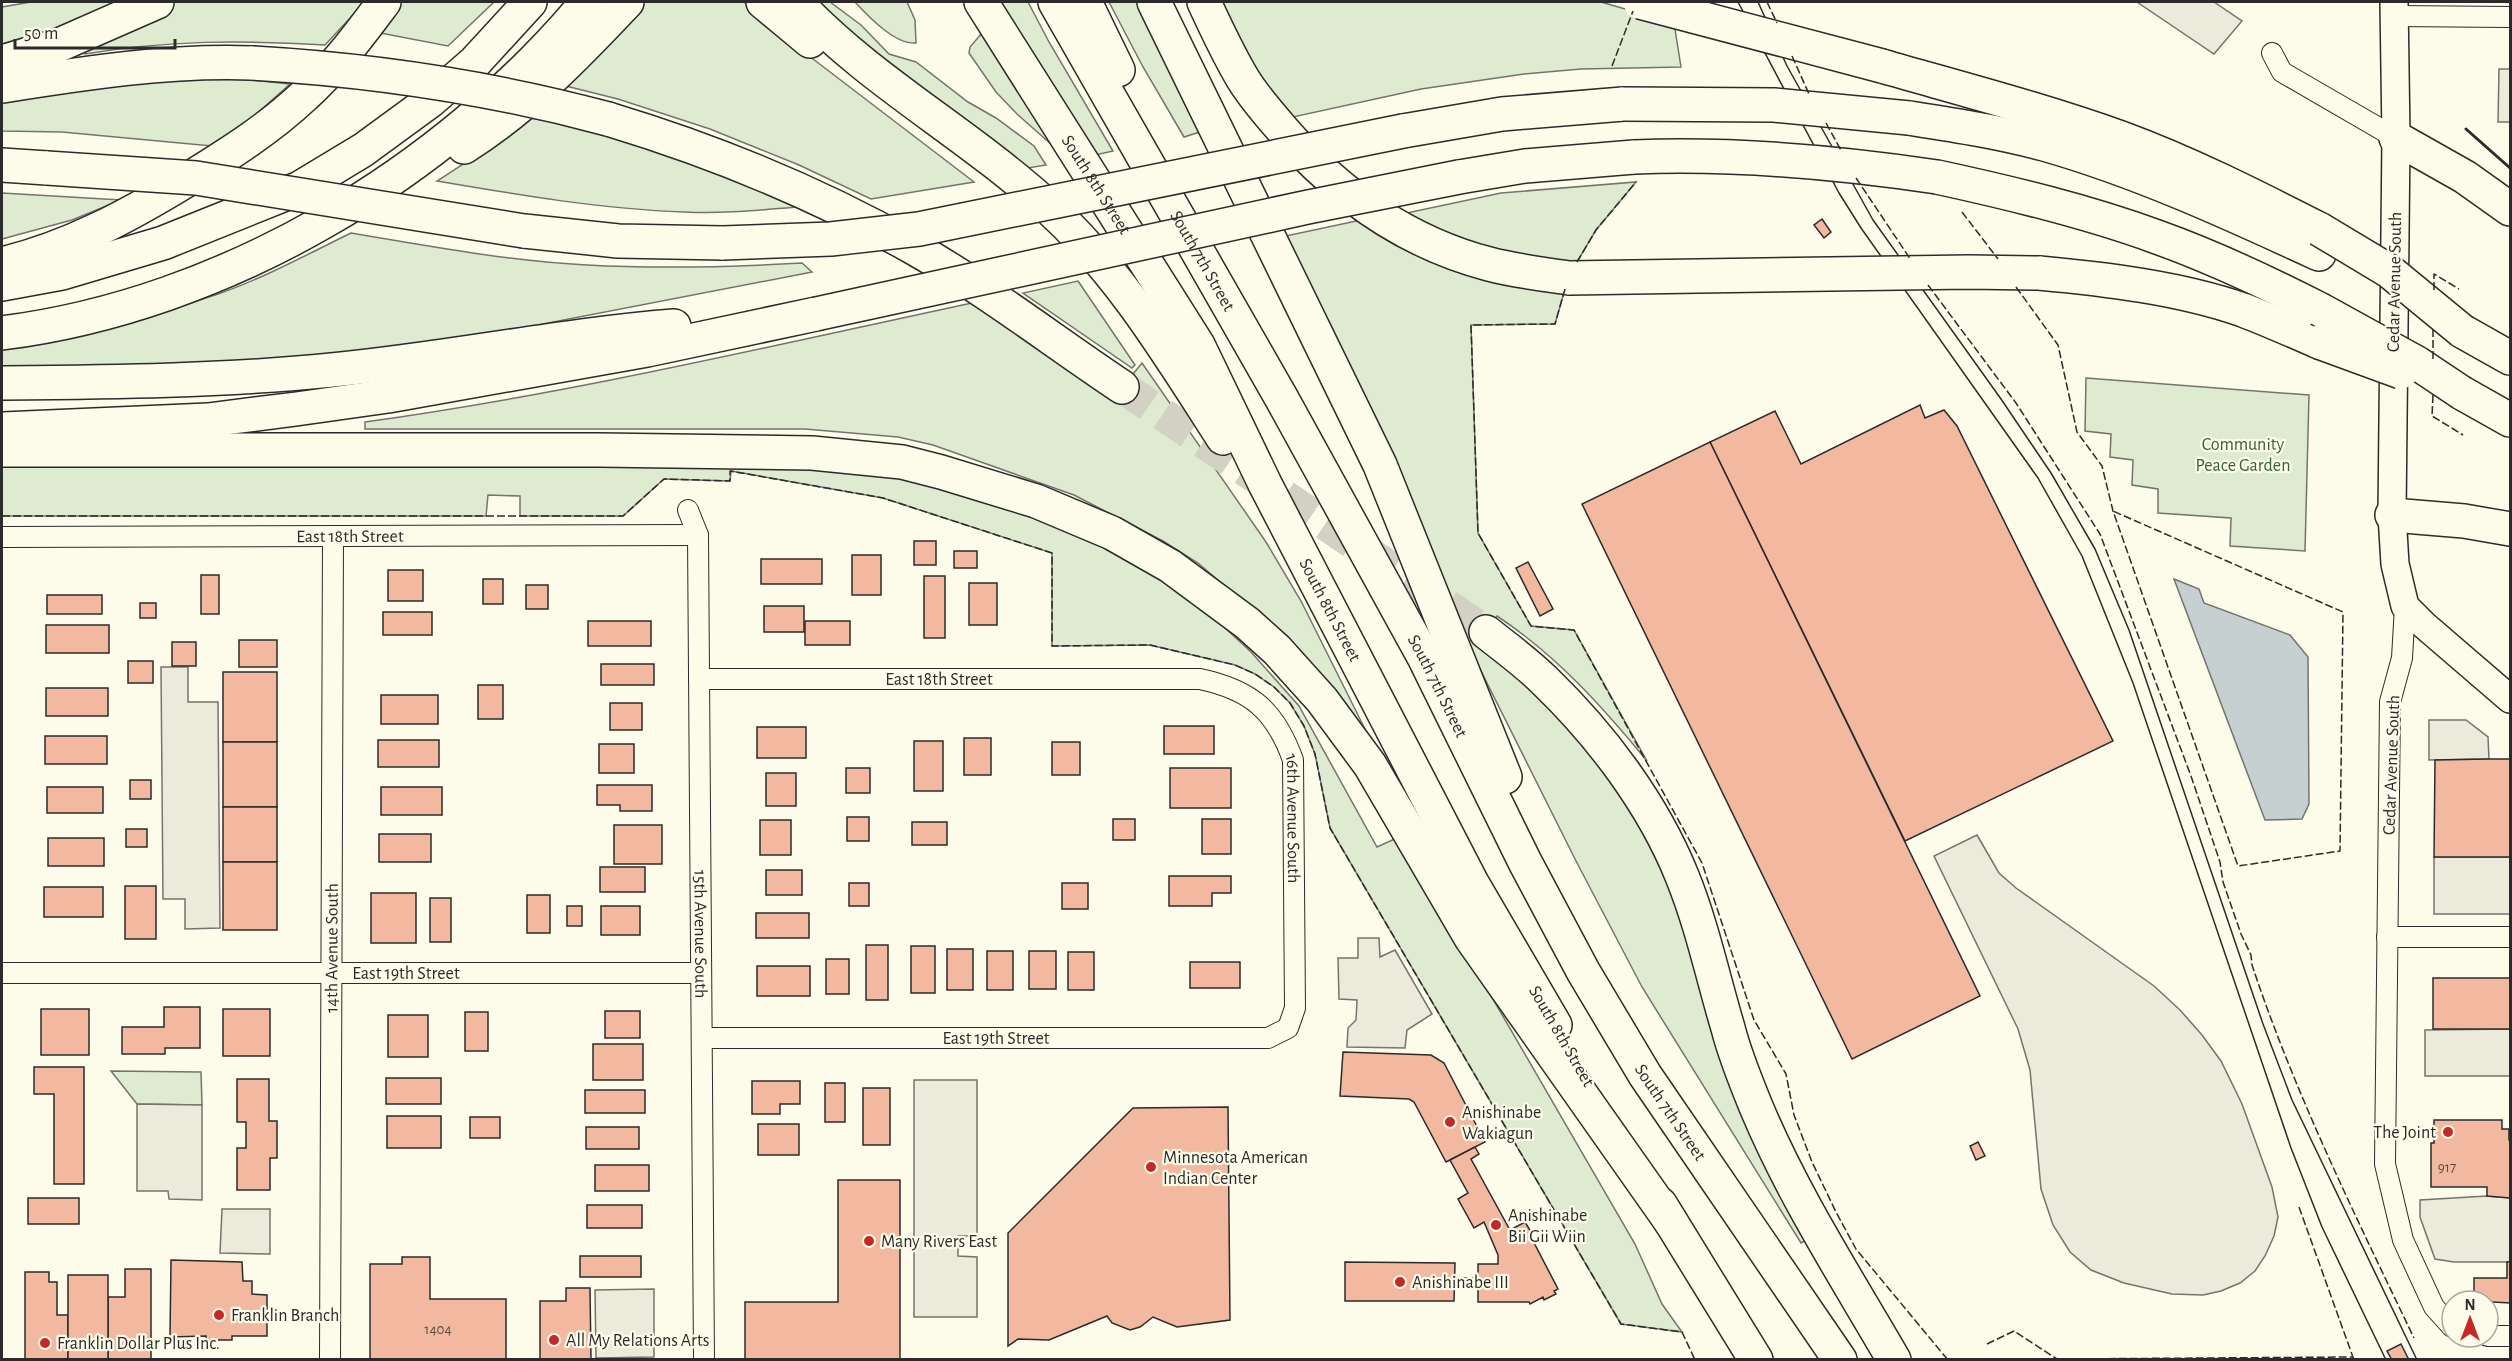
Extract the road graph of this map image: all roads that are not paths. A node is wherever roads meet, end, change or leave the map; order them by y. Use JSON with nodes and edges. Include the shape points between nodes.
{"nodes":[{"id":1,"x":157,"y":2,"type":"edge"},
{"id":2,"x":384,"y":2,"type":"edge"},
{"id":3,"x":530,"y":2,"type":"edge"},
{"id":4,"x":586,"y":2,"type":"edge"},
{"id":5,"x":627,"y":2,"type":"edge"},
{"id":6,"x":981,"y":2,"type":"edge"},
{"id":7,"x":1055,"y":2,"type":"edge"},
{"id":8,"x":1084,"y":2,"type":"edge"},
{"id":9,"x":1154,"y":2,"type":"edge"},
{"id":10,"x":1204,"y":2,"type":"edge"},
{"id":11,"x":1640,"y":2,"type":"edge"},
{"id":12,"x":775,"y":3,"type":"edge"},
{"id":13,"x":2394,"y":9,"type":"edge"},
{"id":14,"x":2511,"y":17,"type":"edge"},
{"id":15,"x":2272,"y":53,"type":"dead end"},
{"id":16,"x":2,"y":62,"type":"edge"},
{"id":17,"x":2,"y":86,"type":"edge"},
{"id":18,"x":2396,"y":138,"type":"junction"},
{"id":19,"x":2,"y":165,"type":"edge"},
{"id":20,"x":47,"y":168,"type":"junction"},
{"id":21,"x":2,"y":170,"type":"edge"},
{"id":22,"x":2511,"y":209,"type":"edge"},
{"id":23,"x":2319,"y":242,"type":"junction"},
{"id":24,"x":2,"y":264,"type":"edge"},
{"id":25,"x":234,"y":266,"type":"junction"},
{"id":26,"x":2,"y":284,"type":"edge"},
{"id":27,"x":816,"y":314,"type":"junction"},
{"id":28,"x":2,"y":333,"type":"edge"},
{"id":29,"x":2511,"y":358,"type":"edge"},
{"id":30,"x":2,"y":383,"type":"edge"},
{"id":31,"x":1122,"y":387,"type":"tunnel mouth"},
{"id":32,"x":2462,"y":393,"type":"junction"},
{"id":33,"x":1282,"y":399,"type":"junction"},
{"id":34,"x":2511,"y":420,"type":"edge"},
{"id":35,"x":2,"y":429,"type":"edge"},
{"id":36,"x":2,"y":450,"type":"edge"},
{"id":37,"x":688,"y":510,"type":"dead end"},
{"id":38,"x":2392,"y":515,"type":"junction"},
{"id":39,"x":2511,"y":529,"type":"edge"},
{"id":40,"x":698,"y":535,"type":"junction"},
{"id":41,"x":333,"y":536,"type":"junction"},
{"id":42,"x":2,"y":537,"type":"edge"},
{"id":43,"x":1308,"y":567,"type":"junction"},
{"id":44,"x":2405,"y":606,"type":"junction"},
{"id":45,"x":1486,"y":632,"type":"tunnel mouth"},
{"id":46,"x":699,"y":679,"type":"junction"},
{"id":47,"x":1179,"y":679,"type":"joint"},
{"id":48,"x":2511,"y":699,"type":"edge"},
{"id":49,"x":2387,"y":937,"type":"junction"},
{"id":50,"x":2511,"y":937,"type":"edge"},
{"id":51,"x":1583,"y":971,"type":"junction"},
{"id":52,"x":2,"y":973,"type":"edge"},
{"id":53,"x":331,"y":973,"type":"junction"},
{"id":54,"x":701,"y":973,"type":"junction"},
{"id":55,"x":1288,"y":1028,"type":"joint"},
{"id":56,"x":702,"y":1038,"type":"junction"},
{"id":57,"x":1671,"y":1222,"type":"junction"},
{"id":58,"x":2440,"y":1314,"type":"edge"},
{"id":59,"x":1753,"y":1353,"type":"edge"},
{"id":60,"x":330,"y":1359,"type":"edge"},
{"id":61,"x":704,"y":1359,"type":"edge"},
{"id":62,"x":1840,"y":1359,"type":"edge"},
{"id":63,"x":1894,"y":1359,"type":"edge"}],
"edges":[{"from":1,"to":16,"type":"highway","via":[[98,30]]},
{"from":2,"to":24,"type":"highway","via":[[307,94],[246,144],[120,219],[70,242]]},
{"from":3,"to":26,"type":"highway","via":[[475,62],[430,101],[363,150],[300,188],[163,243],[62,273]]},
{"from":4,"to":25,"type":"highway","via":[[522,72],[427,153],[331,218]]},
{"from":5,"to":25,"type":"highway","via":[[568,63],[484,134],[335,224],[282,250]]},
{"from":6,"to":43,"type":"highway","name":"South 8th Street","via":[[1198,345]]},
{"from":7,"to":33,"type":"highway","name":"South 7th Street"},
{"from":8,"to":33,"type":"highway"},
{"from":9,"to":51,"type":"highway","via":[[1380,465]]},
{"from":10,"to":32,"type":"highway","bridge":true,"via":[[1244,81],[1313,163],[1387,222],[1459,255],[1517,271],[1569,278],[1969,272],[2084,277],[2242,310]]},
{"from":11,"to":23,"type":"highway","bridge":true,"via":[[1882,66],[2122,139],[2216,178]]},
{"from":12,"to":43,"type":"highway","via":[[861,61],[1024,186],[1074,231],[1112,273],[1158,338]]},
{"from":13,"to":14,"type":"street"},
{"from":13,"to":18,"type":"main road","name":"Cedar Avenue South"},
{"from":15,"to":18,"type":"street","via":[[2282,72]]},
{"from":17,"to":31,"type":"highway","bridge":true,"via":[[120,68],[206,61],[252,63],[446,82],[608,119],[719,156],[888,234],[946,268]]},
{"from":18,"to":22,"type":"highway","via":[[2465,177]]},
{"from":18,"to":38,"type":"main road","name":"Cedar Avenue South"},
{"from":19,"to":20,"type":"highway"},
{"from":20,"to":21,"type":"highway"},
{"from":20,"to":23,"type":"highway","bridge":true,"via":[[196,178],[524,231],[618,241],[821,240],[919,229],[1502,114],[1623,104],[1774,105],[1909,118],[2014,137],[2086,157]]},
{"from":23,"to":29,"type":"highway","bridge":true},
{"from":25,"to":28,"type":"highway","via":[[136,305]]},
{"from":27,"to":30,"type":"highway","via":[[618,330],[294,374]]},
{"from":27,"to":32,"type":"highway","bridge":true,"via":[[1379,192],[1525,166],[1634,157],[1773,157],[1937,177],[2058,206],[2147,234],[2319,309],[2417,363]]},
{"from":27,"to":35,"type":"highway","via":[[647,350],[296,409],[197,421]]},
{"from":32,"to":34,"type":"highway"},
{"from":33,"to":51,"type":"highway","name":"South 7th Street","via":[[1424,657]]},
{"from":36,"to":57,"type":"highway","via":[[823,454],[902,462],[941,472],[1036,501],[1112,533],[1178,572],[1247,623],[1322,700],[1370,765],[1471,938]]},
{"from":37,"to":40,"type":"street","name":"15th Avenue South"},
{"from":38,"to":39,"type":"highway"},
{"from":38,"to":44,"type":"main road","name":"Cedar Avenue South","via":[[2395,564]]},
{"from":40,"to":41,"type":"street","name":"East 18th Street"},
{"from":40,"to":46,"type":"street","name":"15th Avenue South"},
{"from":41,"to":42,"type":"street","name":"East 18th Street"},
{"from":41,"to":53,"type":"street","name":"14th Avenue South"},
{"from":43,"to":57,"type":"highway","name":"South 8th Street","via":[[1472,883]]},
{"from":44,"to":48,"type":"main road"},
{"from":44,"to":49,"type":"street","name":"Cedar Avenue South","via":[[2402,658],[2390,702]]},
{"from":45,"to":63,"type":"highway","via":[[1545,681],[1589,727],[1657,825],[1682,876],[1728,1031],[1774,1147]]},
{"from":46,"to":47,"type":"street","name":"East 18th Street"},
{"from":46,"to":54,"type":"street","name":"15th Avenue South"},
{"from":47,"to":55,"type":"street","name":"16th Avenue South","via":[[1227,685],[1249,697],[1269,712],[1285,736],[1293,760],[1295,1008]]},
{"from":49,"to":50,"type":"street"},
{"from":49,"to":58,"type":"street","name":"Cedar Avenue South","via":[[2385,1164],[2403,1240]]},
{"from":51,"to":62,"type":"highway","name":"South 7th Street","via":[[1646,1075]]},
{"from":52,"to":53,"type":"street","name":"East 19th Street"},
{"from":53,"to":54,"type":"street","name":"East 19th Street"},
{"from":53,"to":60,"type":"street","name":"14th Avenue South"},
{"from":54,"to":56,"type":"street","name":"15th Avenue South"},
{"from":55,"to":56,"type":"street","name":"East 19th Street","via":[[1268,1038]]},
{"from":56,"to":61,"type":"street","name":"15th Avenue South"},
{"from":57,"to":59,"type":"highway"}]}
